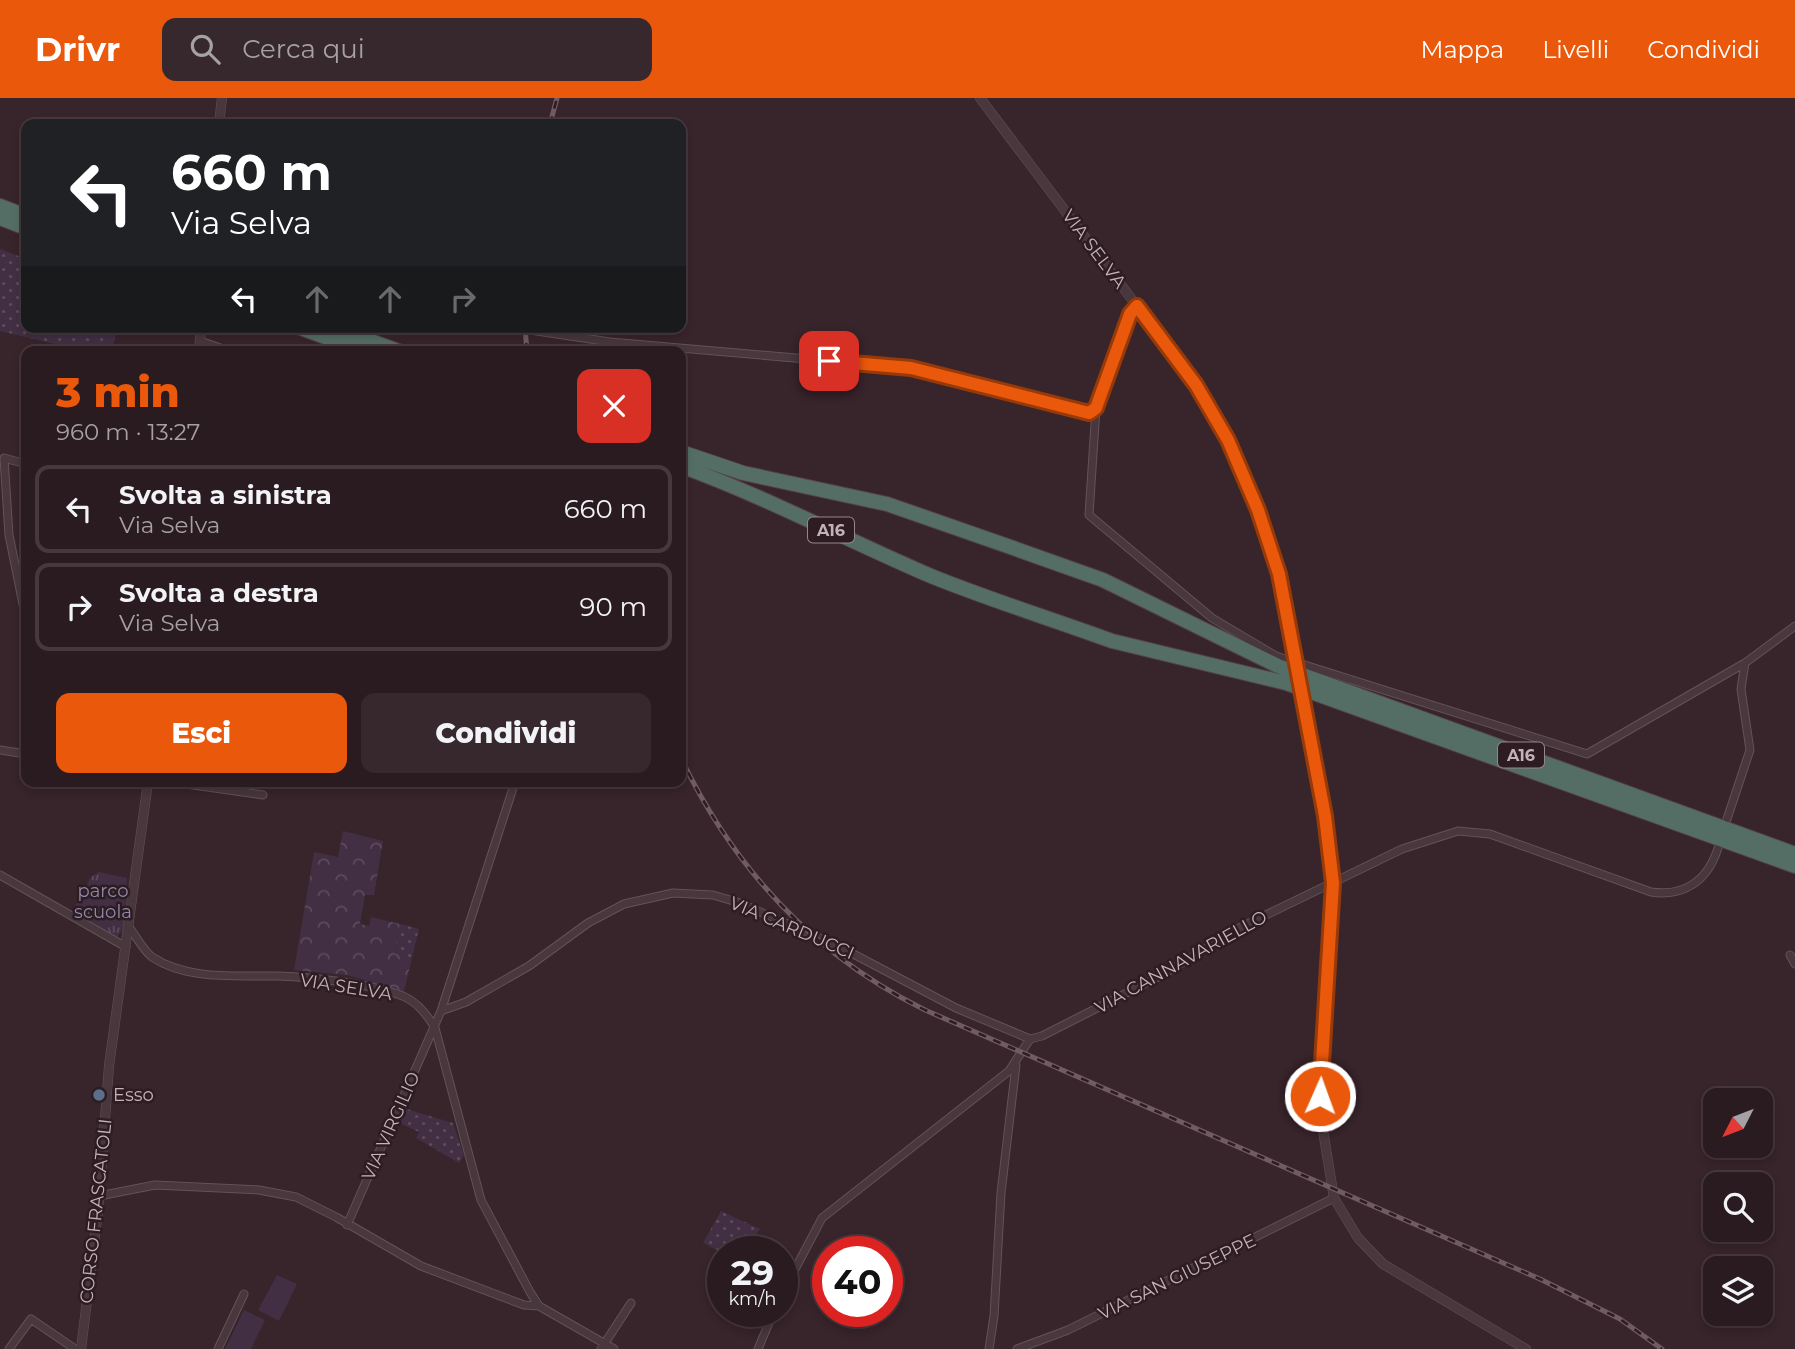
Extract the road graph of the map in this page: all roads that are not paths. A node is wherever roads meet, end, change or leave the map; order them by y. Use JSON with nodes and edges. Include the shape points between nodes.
{"nodes":[{"id":1,"x":222,"y":98,"type":"edge"},
{"id":2,"x":980,"y":98,"type":"edge"},
{"id":3,"x":220,"y":119,"type":"edge"},
{"id":4,"x":1,"y":212,"type":"edge"},
{"id":5,"x":21,"y":215,"type":"edge"},
{"id":6,"x":21,"y":225,"type":"edge"},
{"id":7,"x":1137,"y":306,"type":"junction"},
{"id":8,"x":201,"y":333,"type":"edge"},
{"id":9,"x":314,"y":333,"type":"edge"},
{"id":10,"x":349,"y":333,"type":"edge"},
{"id":11,"x":550,"y":333,"type":"edge"},
{"id":12,"x":200,"y":341,"type":"junction"},
{"id":13,"x":199,"y":346,"type":"edge"},
{"id":14,"x":215,"y":346,"type":"edge"},
{"id":15,"x":350,"y":346,"type":"edge"},
{"id":16,"x":385,"y":346,"type":"edge"},
{"id":17,"x":656,"y":346,"type":"edge"},
{"id":18,"x":686,"y":349,"type":"edge"},
{"id":19,"x":1096,"y":408,"type":"junction"},
{"id":20,"x":686,"y":454,"type":"edge"},
{"id":21,"x":21,"y":463,"type":"edge"},
{"id":22,"x":686,"y":468,"type":"edge"},
{"id":23,"x":21,"y":594,"type":"edge"},
{"id":24,"x":1795,"y":626,"type":"edge"},
{"id":25,"x":1745,"y":663,"type":"junction"},
{"id":26,"x":0,"y":750,"type":"edge"},
{"id":27,"x":21,"y":753,"type":"edge"},
{"id":28,"x":147,"y":787,"type":"edge"},
{"id":29,"x":210,"y":787,"type":"edge"},
{"id":30,"x":513,"y":787,"type":"edge"},
{"id":31,"x":263,"y":794,"type":"dead end"},
{"id":32,"x":1727,"y":819,"type":"dead end"},
{"id":33,"x":1718,"y":848,"type":"dead end"},
{"id":34,"x":1795,"y":854,"type":"edge"},
{"id":35,"x":1795,"y":866,"type":"edge"},
{"id":36,"x":0,"y":875,"type":"edge"},
{"id":37,"x":1333,"y":883,"type":"junction"},
{"id":38,"x":129,"y":926,"type":"junction"},
{"id":39,"x":126,"y":947,"type":"junction"},
{"id":40,"x":1790,"y":955,"type":"dead end"},
{"id":41,"x":1795,"y":964,"type":"edge"},
{"id":42,"x":441,"y":1011,"type":"junction"},
{"id":43,"x":435,"y":1028,"type":"junction"},
{"id":44,"x":1030,"y":1039,"type":"junction"},
{"id":45,"x":1016,"y":1065,"type":"junction"},
{"id":46,"x":99,"y":1196,"type":"junction"},
{"id":47,"x":1334,"y":1198,"type":"junction"},
{"id":48,"x":347,"y":1225,"type":"junction"},
{"id":49,"x":798,"y":1264,"type":"edge"},
{"id":50,"x":244,"y":1294,"type":"dead end"},
{"id":51,"x":631,"y":1303,"type":"dead end"},
{"id":52,"x":539,"y":1306,"type":"junction"},
{"id":53,"x":767,"y":1327,"type":"edge"},
{"id":54,"x":602,"y":1346,"type":"edge"},
{"id":55,"x":9,"y":1349,"type":"edge"},
{"id":56,"x":75,"y":1349,"type":"edge"},
{"id":57,"x":81,"y":1349,"type":"edge"},
{"id":58,"x":218,"y":1349,"type":"edge"},
{"id":59,"x":614,"y":1349,"type":"edge"},
{"id":60,"x":758,"y":1349,"type":"edge"},
{"id":61,"x":989,"y":1349,"type":"edge"},
{"id":62,"x":1017,"y":1349,"type":"edge"},
{"id":63,"x":1526,"y":1349,"type":"edge"}],
"edges":[{"from":1,"to":3,"type":"street"},
{"from":2,"to":7,"type":"street","name":"VIA SELVA"},
{"from":4,"to":5,"type":"highway"},
{"from":4,"to":6,"type":"highway"},
{"from":7,"to":19,"type":"street","name":"VIA SELVA","via":[[1130,314]]},
{"from":7,"to":37,"type":"street","bridge":true,"via":[[1196,385],[1238,461],[1279,574],[1325,816]]},
{"from":8,"to":12,"type":"street"},
{"from":9,"to":15,"type":"highway"},
{"from":10,"to":16,"type":"highway"},
{"from":11,"to":17,"type":"street"},
{"from":12,"to":13,"type":"street"},
{"from":12,"to":14,"type":"street"},
{"from":18,"to":19,"type":"street","via":[[911,368],[1083,413]]},
{"from":19,"to":25,"type":"street","name":"VIA SELVA","via":[[1089,515],[1212,618],[1276,656],[1587,754]]},
{"from":20,"to":34,"type":"highway","number":"A16","via":[[743,474],[887,504],[1016,548],[1103,580],[1278,666]]},
{"from":21,"to":23,"type":"street","via":[[4,458],[9,535]]},
{"from":22,"to":35,"type":"highway","number":"A16","via":[[931,576],[1084,631],[1286,683]]},
{"from":24,"to":25,"type":"street"},
{"from":25,"to":32,"type":"street","via":[[1741,689],[1750,750]]},
{"from":26,"to":27,"type":"street"},
{"from":28,"to":38,"type":"street","name":"CORSO FRASCATOLI"},
{"from":29,"to":31,"type":"street"},
{"from":30,"to":42,"type":"street"},
{"from":33,"to":37,"type":"street","name":"VIA CANNAVARIELLO","via":[[1700,879],[1688,889],[1665,894],[1490,834],[1458,831],[1402,849]]},
{"from":36,"to":39,"type":"street"},
{"from":37,"to":44,"type":"street","name":"VIA CANNAVARIELLO","via":[[1237,929],[1116,999]]},
{"from":37,"to":47,"type":"street","via":[[1320,1112]]},
{"from":38,"to":39,"type":"street","name":"CORSO FRASCATOLI"},
{"from":38,"to":43,"type":"street","name":"VIA SELVA","via":[[152,956],[177,967],[236,978],[278,976],[369,987],[407,998]]},
{"from":39,"to":46,"type":"street","name":"CORSO FRASCATOLI","via":[[109,1066]]},
{"from":40,"to":41,"type":"street"},
{"from":42,"to":43,"type":"street"},
{"from":42,"to":44,"type":"street","name":"VIA CARDUCCI","via":[[529,966],[588,923],[624,904],[673,893],[713,895],[740,903]]},
{"from":43,"to":48,"type":"street","name":"VIA VIRGILIO"},
{"from":43,"to":52,"type":"street","via":[[481,1200]]},
{"from":44,"to":45,"type":"street"},
{"from":45,"to":49,"type":"street","via":[[822,1218]]},
{"from":45,"to":61,"type":"street","via":[[1000,1194]]},
{"from":46,"to":48,"type":"street","via":[[155,1185],[259,1191],[296,1197]]},
{"from":46,"to":57,"type":"street","name":"CORSO FRASCATOLI"},
{"from":47,"to":62,"type":"street","name":"VIA SAN GIUSEPPE","via":[[1068,1330]]},
{"from":47,"to":63,"type":"street","via":[[1358,1238],[1383,1264]]},
{"from":48,"to":52,"type":"street","via":[[443,1275]]},
{"from":50,"to":58,"type":"street"},
{"from":51,"to":54,"type":"street"},
{"from":52,"to":54,"type":"street"},
{"from":53,"to":60,"type":"street"},
{"from":54,"to":59,"type":"street"},
{"from":55,"to":56,"type":"street","via":[[31,1319]]}]}
